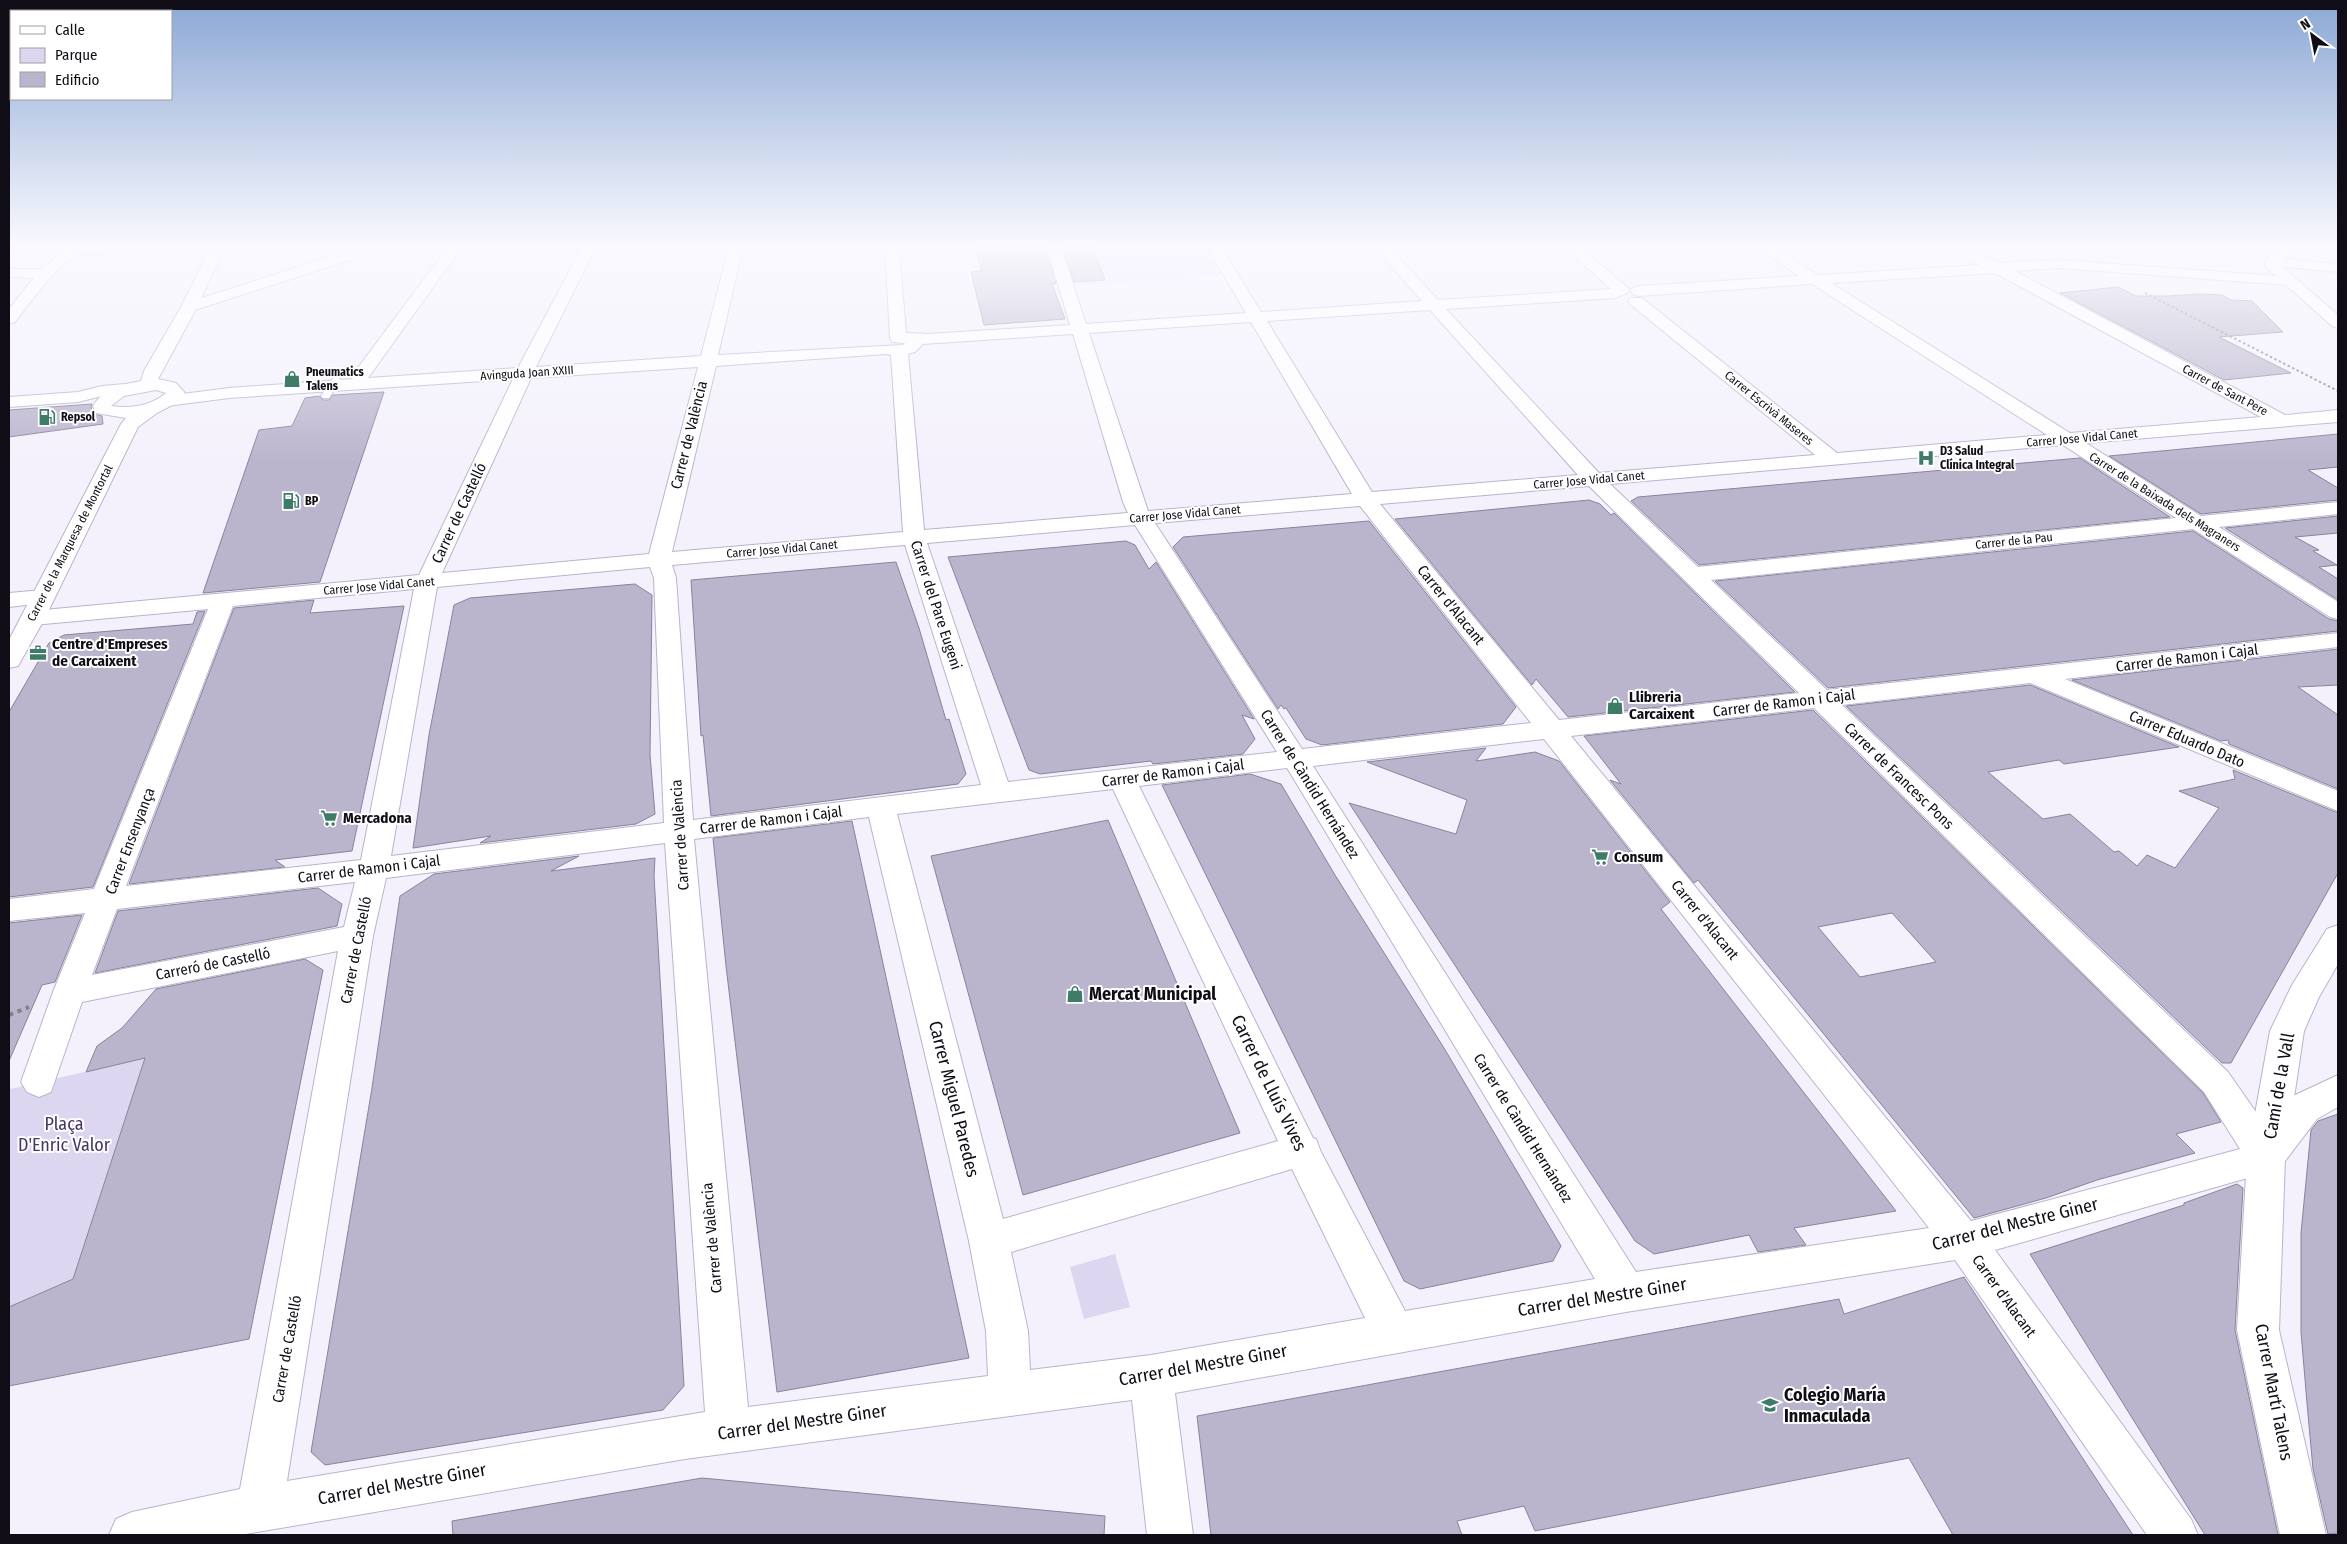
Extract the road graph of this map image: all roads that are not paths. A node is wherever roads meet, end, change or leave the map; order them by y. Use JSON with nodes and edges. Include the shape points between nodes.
{"nodes":[{"id":1,"x":183,"y":319,"type":"edge"},
{"id":2,"x":402,"y":319,"type":"edge"},
{"id":3,"x":553,"y":319,"type":"edge"},
{"id":4,"x":718,"y":319,"type":"edge"},
{"id":5,"x":897,"y":319,"type":"edge"},
{"id":6,"x":1076,"y":319,"type":"edge"},
{"id":7,"x":1271,"y":319,"type":"edge"},
{"id":8,"x":1446,"y":319,"type":"edge"},
{"id":9,"x":1660,"y":319,"type":"edge"},
{"id":10,"x":1877,"y":319,"type":"edge"},
{"id":11,"x":2092,"y":319,"type":"edge"},
{"id":12,"x":1257,"y":320,"type":"junction"},
{"id":13,"x":1080,"y":332,"type":"junction"},
{"id":14,"x":899,"y":344,"type":"junction"},
{"id":15,"x":708,"y":357,"type":"junction"},
{"id":16,"x":526,"y":370,"type":"junction"},
{"id":17,"x":360,"y":377,"type":"junction"},
{"id":18,"x":154,"y":378,"type":"junction"},
{"id":19,"x":332,"y":387,"type":"junction"},
{"id":20,"x":128,"y":390,"type":"junction"},
{"id":21,"x":78,"y":397,"type":"junction"},
{"id":22,"x":164,"y":399,"type":"junction"},
{"id":23,"x":9,"y":402,"type":"edge"},
{"id":24,"x":116,"y":413,"type":"junction"},
{"id":25,"x":2338,"y":416,"type":"edge"},
{"id":26,"x":2281,"y":420,"type":"junction"},
{"id":27,"x":2066,"y":439,"type":"junction"},
{"id":28,"x":1832,"y":459,"type":"junction"},
{"id":29,"x":1593,"y":479,"type":"junction"},
{"id":30,"x":1366,"y":500,"type":"junction"},
{"id":31,"x":2338,"y":508,"type":"edge"},
{"id":32,"x":1141,"y":518,"type":"junction"},
{"id":33,"x":2198,"y":522,"type":"junction"},
{"id":34,"x":914,"y":538,"type":"junction"},
{"id":35,"x":659,"y":560,"type":"junction"},
{"id":36,"x":1690,"y":575,"type":"junction"},
{"id":37,"x":427,"y":582,"type":"junction"},
{"id":38,"x":9,"y":600,"type":"edge"},
{"id":39,"x":223,"y":601,"type":"junction"},
{"id":40,"x":38,"y":608,"type":"junction"},
{"id":41,"x":2338,"y":612,"type":"edge"},
{"id":42,"x":2338,"y":640,"type":"edge"},
{"id":43,"x":9,"y":661,"type":"edge"},
{"id":44,"x":2035,"y":675,"type":"junction"},
{"id":45,"x":1819,"y":699,"type":"junction"},
{"id":46,"x":1552,"y":730,"type":"junction"},
{"id":47,"x":1295,"y":759,"type":"junction"},
{"id":48,"x":1122,"y":779,"type":"junction"},
{"id":49,"x":998,"y":794,"type":"junction"},
{"id":50,"x":2338,"y":802,"type":"edge"},
{"id":51,"x":881,"y":806,"type":"junction"},
{"id":52,"x":679,"y":832,"type":"junction"},
{"id":53,"x":372,"y":869,"type":"junction"},
{"id":54,"x":107,"y":899,"type":"junction"},
{"id":55,"x":9,"y":910,"type":"edge"},
{"id":56,"x":357,"y":936,"type":"junction"},
{"id":57,"x":2338,"y":937,"type":"edge"},
{"id":58,"x":69,"y":992,"type":"junction"},
{"id":59,"x":39,"y":1082,"type":"dead end"},
{"id":60,"x":2338,"y":1090,"type":"edge"},
{"id":61,"x":1303,"y":1150,"type":"junction"},
{"id":62,"x":2266,"y":1158,"type":"junction"},
{"id":63,"x":989,"y":1241,"type":"junction"},
{"id":64,"x":1963,"y":1241,"type":"junction"},
{"id":65,"x":1626,"y":1293,"type":"junction"},
{"id":66,"x":1394,"y":1332,"type":"junction"},
{"id":67,"x":1151,"y":1376,"type":"junction"},
{"id":68,"x":1010,"y":1394,"type":"junction"},
{"id":69,"x":728,"y":1431,"type":"junction"},
{"id":70,"x":260,"y":1508,"type":"junction"},
{"id":71,"x":132,"y":1535,"type":"edge"},
{"id":72,"x":1170,"y":1535,"type":"edge"},
{"id":73,"x":2175,"y":1535,"type":"edge"},
{"id":74,"x":2304,"y":1535,"type":"edge"}],
"edges":[{"from":1,"to":18,"type":"street"},
{"from":2,"to":17,"type":"street"},
{"from":3,"to":16,"type":"street","name":"Carrer de Castelló"},
{"from":4,"to":15,"type":"street","name":"Carrer de València"},
{"from":5,"to":14,"type":"street","name":"Carrer del Pare Eugeni"},
{"from":6,"to":13,"type":"street","name":"Carrer de Càndid Hernández"},
{"from":7,"to":12,"type":"street","name":"Avinguda Joan XXIII"},
{"from":8,"to":29,"type":"street","name":"Carrer de Francesc Pons"},
{"from":9,"to":28,"type":"street","name":"Carrer Escrivà Maseres"},
{"from":10,"to":27,"type":"street","name":"Carrer de la Baixada dels Magraners"},
{"from":11,"to":26,"type":"street","name":"Carrer de Sant Pere"},
{"from":12,"to":13,"type":"street","name":"Avinguda Joan XXIII"},
{"from":12,"to":30,"type":"street","name":"Carrer d'Alacant"},
{"from":13,"to":14,"type":"street","name":"Avinguda Joan XXIII"},
{"from":13,"to":32,"type":"street","name":"Carrer de Càndid Hernández","via":[[1133,502]]},
{"from":14,"to":15,"type":"street","name":"Avinguda Joan XXIII"},
{"from":14,"to":34,"type":"street","name":"Carrer del Pare Eugeni"},
{"from":15,"to":16,"type":"street","name":"Avinguda Joan XXIII"},
{"from":15,"to":35,"type":"street","name":"Carrer de València"},
{"from":16,"to":17,"type":"street","name":"Avinguda Joan XXIII"},
{"from":16,"to":19,"type":"street","name":"Avinguda Joan XXIII"},
{"from":16,"to":37,"type":"street","name":"Carrer de Castelló"},
{"from":17,"to":19,"type":"street","name":"Avinguda Joan XXIII"},
{"from":18,"to":20,"type":"street"},
{"from":18,"to":22,"type":"street"},
{"from":19,"to":22,"type":"street","name":"Avinguda Joan XXIII"},
{"from":20,"to":21,"type":"street","via":[[102,391]]},
{"from":20,"to":24,"type":"street"},
{"from":21,"to":23,"type":"street"},
{"from":21,"to":24,"type":"street"},
{"from":22,"to":24,"type":"street","name":"Carrer de la Marquesa de Montortal"},
{"from":24,"to":40,"type":"street","name":"Carrer de la Marquesa de Montortal"},
{"from":25,"to":26,"type":"street","name":"Carrer Jose Vidal Canet"},
{"from":26,"to":27,"type":"street","name":"Carrer Jose Vidal Canet"},
{"from":27,"to":28,"type":"street","name":"Carrer Jose Vidal Canet"},
{"from":27,"to":33,"type":"street","name":"Carrer de la Baixada dels Magraners"},
{"from":28,"to":29,"type":"street","name":"Carrer Jose Vidal Canet"},
{"from":29,"to":30,"type":"street","name":"Carrer Jose Vidal Canet"},
{"from":29,"to":36,"type":"street","name":"Carrer de Francesc Pons"},
{"from":30,"to":32,"type":"street","name":"Carrer Jose Vidal Canet"},
{"from":30,"to":46,"type":"street","name":"Carrer d'Alacant"},
{"from":31,"to":33,"type":"street","name":"Carrer de la Pau"},
{"from":32,"to":34,"type":"street","name":"Carrer Jose Vidal Canet"},
{"from":32,"to":47,"type":"street","name":"Carrer de Càndid Hernández"},
{"from":33,"to":36,"type":"street","name":"Carrer de la Pau"},
{"from":33,"to":41,"type":"street","name":"Carrer de la Baixada dels Magraners"},
{"from":34,"to":35,"type":"street","name":"Carrer Jose Vidal Canet"},
{"from":34,"to":49,"type":"street","name":"Carrer del Pare Eugeni"},
{"from":35,"to":37,"type":"street","name":"Carrer Jose Vidal Canet"},
{"from":35,"to":52,"type":"street","name":"Carrer de València","via":[[665,578]]},
{"from":36,"to":45,"type":"street","name":"Carrer de Francesc Pons"},
{"from":37,"to":39,"type":"street","name":"Carrer Jose Vidal Canet"},
{"from":37,"to":53,"type":"street","name":"Carrer de Castelló"},
{"from":38,"to":40,"type":"street","name":"Carrer Jose Vidal Canet"},
{"from":39,"to":40,"type":"street","name":"Carrer Jose Vidal Canet"},
{"from":39,"to":54,"type":"street","name":"Carrer Ensenyança"},
{"from":40,"to":43,"type":"street","name":"Carrer de la Marquesa de Montortal"},
{"from":42,"to":44,"type":"street","name":"Carrer de Ramon i Cajal"},
{"from":44,"to":45,"type":"street","name":"Carrer de Ramon i Cajal"},
{"from":44,"to":50,"type":"street","name":"Carrer Eduardo Dato"},
{"from":45,"to":46,"type":"street","name":"Carrer de Ramon i Cajal"},
{"from":45,"to":62,"type":"street","name":"Carrer de Francesc Pons","via":[[2216,1082]]},
{"from":46,"to":47,"type":"street","name":"Carrer de Ramon i Cajal"},
{"from":46,"to":64,"type":"street","name":"Carrer d'Alacant"},
{"from":47,"to":48,"type":"street","name":"Carrer de Ramon i Cajal"},
{"from":47,"to":65,"type":"street","name":"Carrer de Càndid Hernández"},
{"from":48,"to":49,"type":"street","name":"Carrer de Ramon i Cajal"},
{"from":48,"to":61,"type":"street","name":"Carrer de Lluís Vives","via":[[1285,1119]]},
{"from":49,"to":51,"type":"street","name":"Carrer de Ramon i Cajal"},
{"from":51,"to":52,"type":"street","name":"Carrer de Ramon i Cajal"},
{"from":51,"to":63,"type":"street","name":"Carrer Miguel Paredes"},
{"from":52,"to":53,"type":"street","name":"Carrer de Ramon i Cajal"},
{"from":52,"to":69,"type":"street","name":"Carrer de València"},
{"from":53,"to":54,"type":"street","name":"Carrer de Ramon i Cajal"},
{"from":53,"to":56,"type":"street","name":"Carrer de Castelló"},
{"from":54,"to":55,"type":"street","name":"Carrer de Ramon i Cajal"},
{"from":54,"to":58,"type":"street","name":"Carrer Ensenyança"},
{"from":56,"to":58,"type":"street","name":"Carreró de Castelló"},
{"from":56,"to":70,"type":"street","name":"Carrer de Castelló"},
{"from":57,"to":62,"type":"street","name":"Camí de la Vall","via":[[2304,994],[2287,1031]]},
{"from":58,"to":59,"type":"street","name":"Carrer Ensenyança"},
{"from":60,"to":62,"type":"street","via":[[2304,1108]]},
{"from":61,"to":63,"type":"street"},
{"from":61,"to":66,"type":"street","name":"Carrer de Lluís Vives"},
{"from":62,"to":64,"type":"street","name":"Carrer del Mestre Giner"},
{"from":62,"to":74,"type":"street","name":"Carrer Martí Talens","via":[[2258,1330]]},
{"from":63,"to":68,"type":"street","name":"Carrer Miguel Paredes","via":[[1007,1331]]},
{"from":64,"to":65,"type":"street","name":"Carrer del Mestre Giner"},
{"from":64,"to":73,"type":"street","name":"Carrer d'Alacant"},
{"from":65,"to":66,"type":"street","name":"Carrer del Mestre Giner"},
{"from":66,"to":67,"type":"street","name":"Carrer del Mestre Giner"},
{"from":67,"to":68,"type":"street","name":"Carrer del Mestre Giner"},
{"from":67,"to":72,"type":"street"},
{"from":68,"to":69,"type":"street","name":"Carrer del Mestre Giner"},
{"from":69,"to":70,"type":"street","name":"Carrer del Mestre Giner"},
{"from":70,"to":71,"type":"street","name":"Carrer del Mestre Giner"}]}
